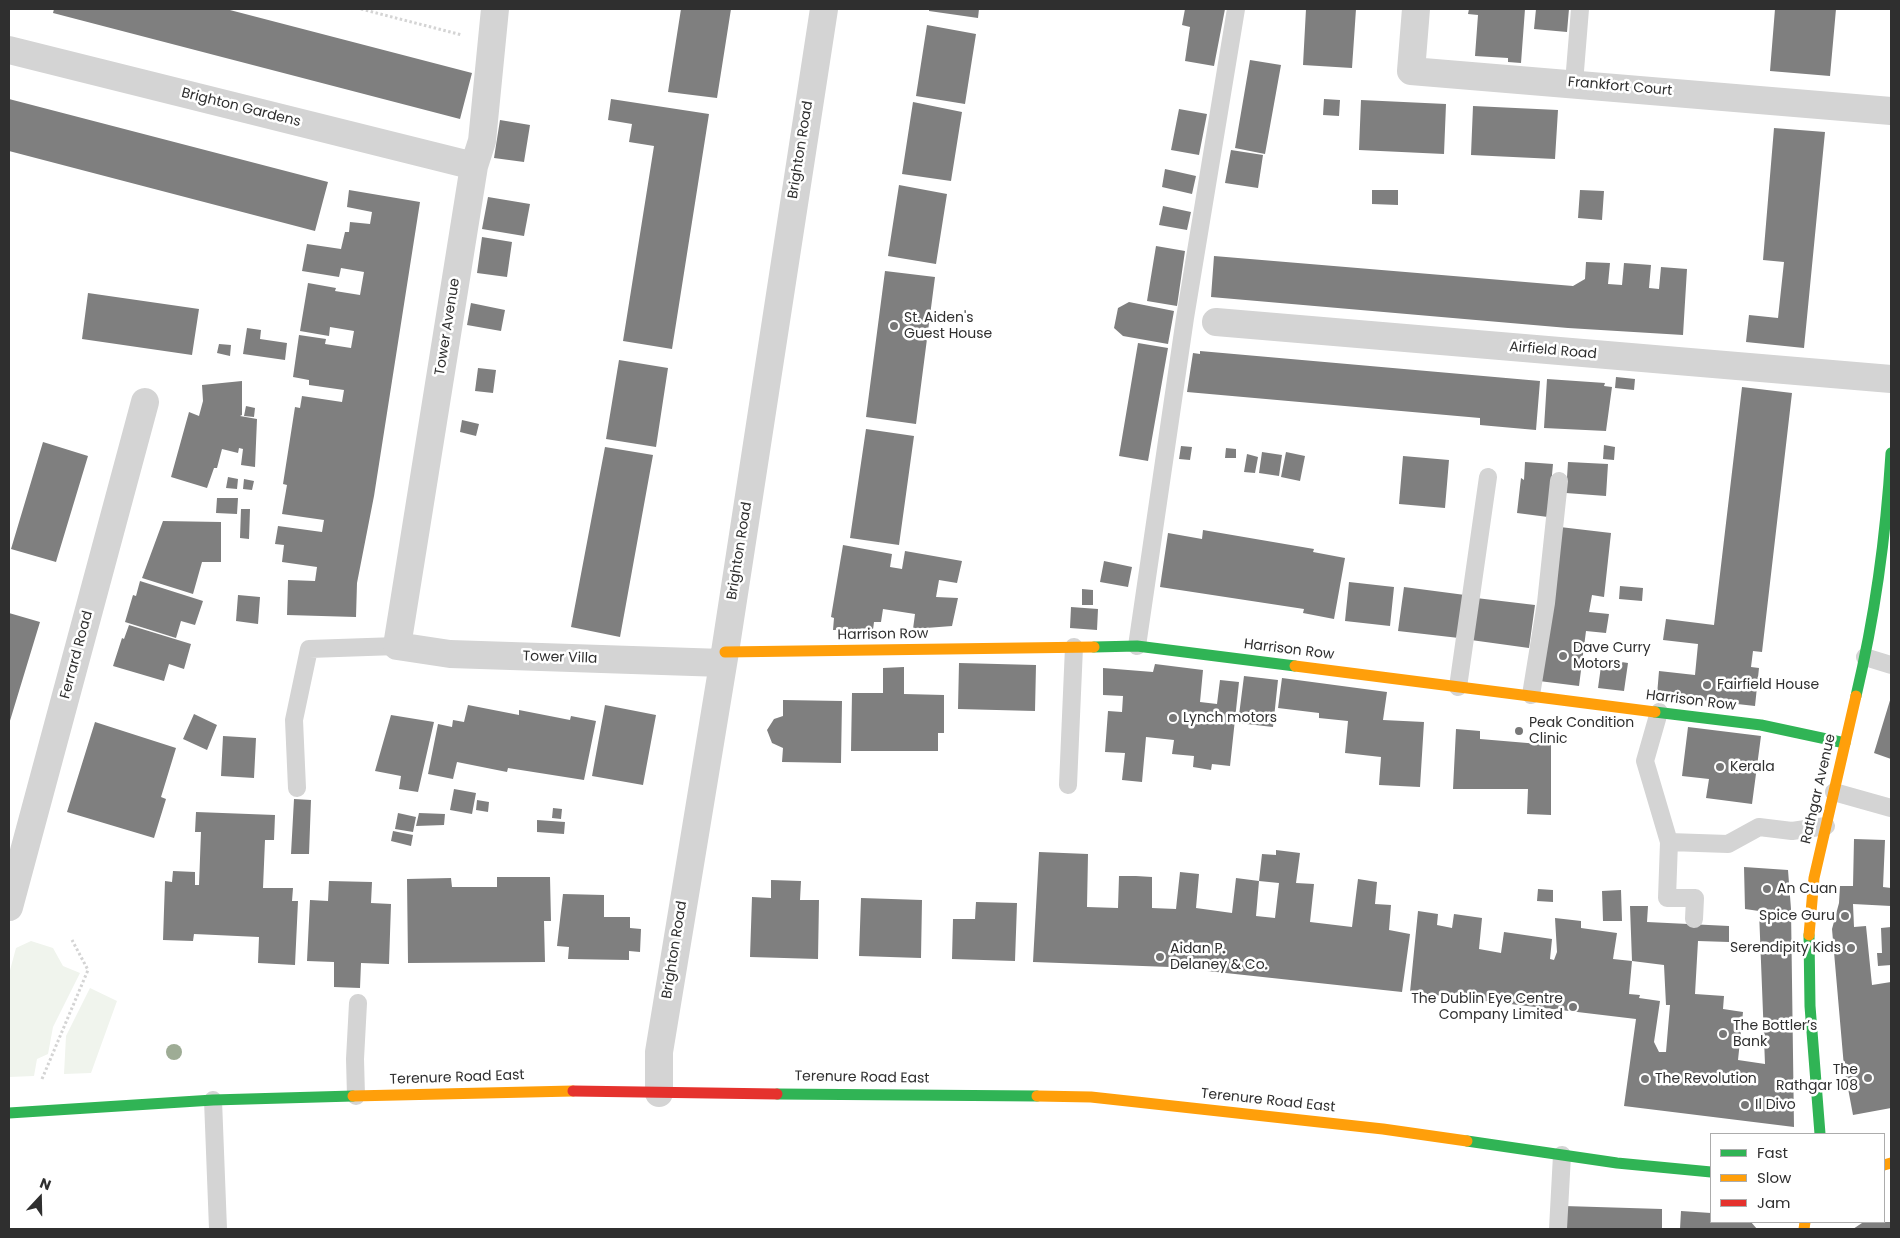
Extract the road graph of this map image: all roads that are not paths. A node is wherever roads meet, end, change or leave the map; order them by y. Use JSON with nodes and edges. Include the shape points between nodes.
{"nodes":[{"id":1,"x":496,"y":9,"type":"edge"},
{"id":2,"x":824,"y":9,"type":"edge"},
{"id":3,"x":1236,"y":9,"type":"edge"},
{"id":4,"x":1416,"y":9,"type":"edge"},
{"id":5,"x":1580,"y":9,"type":"edge"},
{"id":6,"x":9,"y":50,"type":"edge"},
{"id":7,"x":1574,"y":83,"type":"junction"},
{"id":8,"x":1891,"y":111,"type":"edge"},
{"id":9,"x":474,"y":166,"type":"junction"},
{"id":10,"x":1216,"y":322,"type":"dead end"},
{"id":11,"x":1891,"y":379,"type":"edge"},
{"id":12,"x":145,"y":402,"type":"dead end"},
{"id":13,"x":1891,"y":453,"type":"edge"},
{"id":14,"x":1488,"y":477,"type":"dead end"},
{"id":15,"x":1559,"y":481,"type":"dead end"},
{"id":16,"x":397,"y":646,"type":"junction"},
{"id":17,"x":1137,"y":646,"type":"junction"},
{"id":18,"x":1074,"y":647,"type":"junction"},
{"id":19,"x":1865,"y":657,"type":"junction"},
{"id":20,"x":724,"y":658,"type":"junction"},
{"id":21,"x":1891,"y":665,"type":"edge"},
{"id":22,"x":1458,"y":686,"type":"junction"},
{"id":23,"x":1531,"y":695,"type":"junction"},
{"id":24,"x":1659,"y":712,"type":"junction"},
{"id":25,"x":1845,"y":744,"type":"junction"},
{"id":26,"x":1068,"y":785,"type":"dead end"},
{"id":27,"x":298,"y":788,"type":"dead end"},
{"id":28,"x":1834,"y":792,"type":"junction"},
{"id":29,"x":1891,"y":808,"type":"edge"},
{"id":30,"x":1826,"y":826,"type":"junction"},
{"id":31,"x":1669,"y":842,"type":"junction"},
{"id":32,"x":9,"y":907,"type":"edge"},
{"id":33,"x":1694,"y":919,"type":"dead end"},
{"id":34,"x":358,"y":1003,"type":"dead end"},
{"id":35,"x":659,"y":1092,"type":"junction"},
{"id":36,"x":356,"y":1096,"type":"junction"},
{"id":37,"x":213,"y":1100,"type":"junction"},
{"id":38,"x":9,"y":1113,"type":"edge"},
{"id":39,"x":1820,"y":1133,"type":"edge"},
{"id":40,"x":1562,"y":1155,"type":"junction"},
{"id":41,"x":1710,"y":1172,"type":"edge"},
{"id":42,"x":218,"y":1229,"type":"edge"},
{"id":43,"x":1558,"y":1229,"type":"edge"}],
"edges":[{"from":1,"to":9,"type":"street","name":"Tower Avenue","via":[[482,141]]},
{"from":2,"to":20,"type":"street","name":"Brighton Road"},
{"from":3,"to":17,"type":"lane","via":[[1184,318]]},
{"from":4,"to":7,"type":"street","name":"Frankfort Court","via":[[1411,71]]},
{"from":5,"to":7,"type":"lane"},
{"from":6,"to":9,"type":"street","name":"Brighton Gardens"},
{"from":7,"to":8,"type":"street","name":"Frankfort Court"},
{"from":9,"to":16,"type":"street","name":"Tower Avenue"},
{"from":10,"to":11,"type":"street","name":"Airfield Road"},
{"from":12,"to":32,"type":"street","name":"Ferrard Road"},
{"from":13,"to":19,"type":"street","name":"Rathgar Avenue","via":[[1887,523]]},
{"from":14,"to":22,"type":"lane"},
{"from":15,"to":23,"type":"lane","via":[[1546,603]]},
{"from":16,"to":20,"type":"street","name":"Tower Villa","via":[[450,654]]},
{"from":16,"to":27,"type":"lane","via":[[309,649],[294,720]]},
{"from":17,"to":18,"type":"street","name":"Harrison Row"},
{"from":17,"to":22,"type":"street","name":"Harrison Row"},
{"from":18,"to":20,"type":"street","name":"Harrison Row"},
{"from":18,"to":26,"type":"lane"},
{"from":19,"to":21,"type":"lane"},
{"from":19,"to":25,"type":"street","name":"Rathgar Avenue"},
{"from":20,"to":35,"type":"street","name":"Brighton Road","via":[[659,1052]]},
{"from":22,"to":23,"type":"street","name":"Harrison Row"},
{"from":23,"to":24,"type":"street","name":"Harrison Row"},
{"from":24,"to":25,"type":"street","name":"Harrison Row","via":[[1761,725]]},
{"from":24,"to":31,"type":"lane","via":[[1645,761]]},
{"from":25,"to":28,"type":"street","name":"Rathgar Avenue"},
{"from":28,"to":29,"type":"lane"},
{"from":28,"to":30,"type":"street","name":"Rathgar Avenue"},
{"from":30,"to":31,"type":"lane","via":[[1792,831],[1759,827],[1728,844]]},
{"from":30,"to":39,"type":"street","name":"Rathgar Avenue","via":[[1810,907],[1807,959]]},
{"from":31,"to":33,"type":"lane","via":[[1667,898],[1695,898]]},
{"from":34,"to":36,"type":"lane"},
{"from":35,"to":36,"type":"street","name":"Terenure Road East","via":[[532,1091]]},
{"from":35,"to":40,"type":"street","name":"Terenure Road East","via":[[1091,1096],[1383,1129]]},
{"from":36,"to":37,"type":"street","name":"Terenure Road East"},
{"from":37,"to":38,"type":"street","name":"Terenure Road East"},
{"from":37,"to":42,"type":"lane"},
{"from":40,"to":41,"type":"street","name":"Terenure Road East"},
{"from":40,"to":43,"type":"lane"}]}
